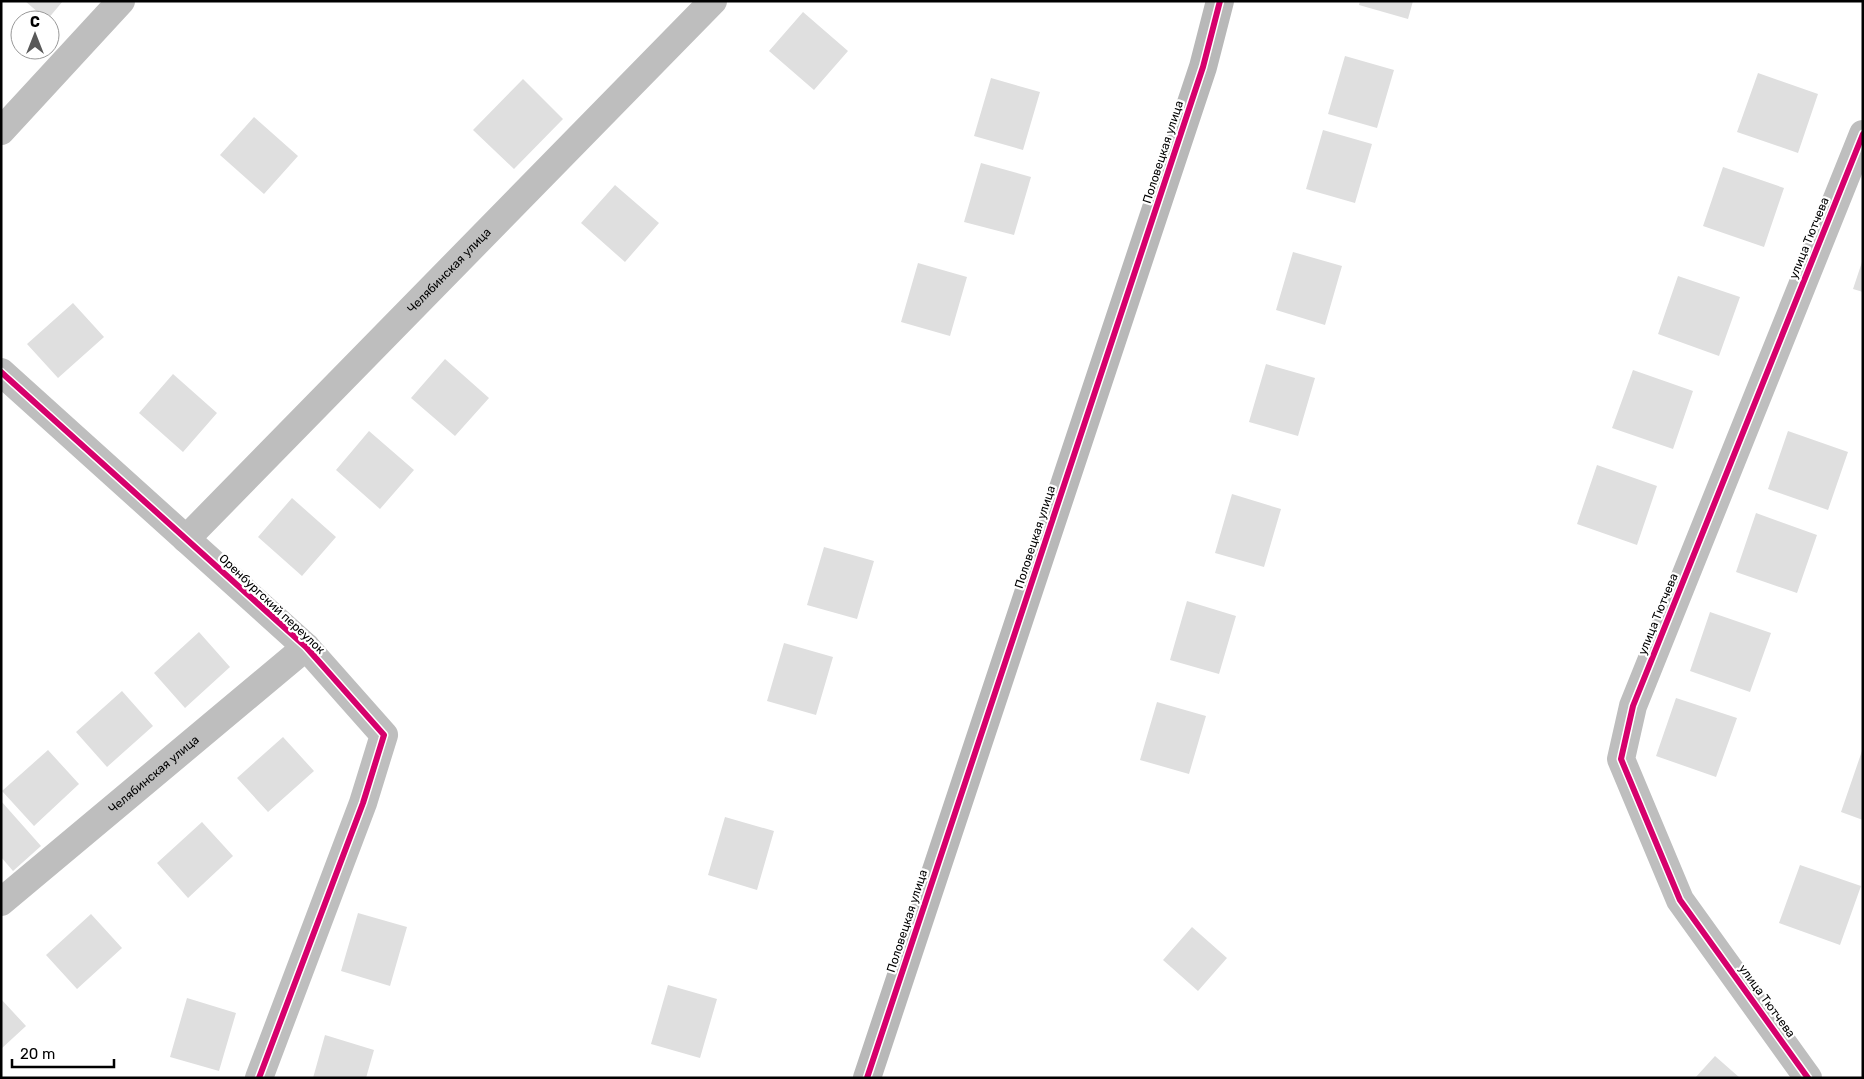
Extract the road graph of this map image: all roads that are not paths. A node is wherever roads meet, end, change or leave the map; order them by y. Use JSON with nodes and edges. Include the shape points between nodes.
{"nodes":[{"id":1,"x":121,"y":1,"type":"edge"},
{"id":2,"x":713,"y":1,"type":"edge"},
{"id":3,"x":1220,"y":1,"type":"edge"},
{"id":4,"x":1,"y":132,"type":"edge"},
{"id":5,"x":1863,"y":134,"type":"edge"},
{"id":6,"x":1,"y":372,"type":"edge"},
{"id":7,"x":186,"y":539,"type":"junction"},
{"id":8,"x":306,"y":647,"type":"junction"},
{"id":9,"x":1,"y":902,"type":"edge"},
{"id":10,"x":259,"y":1078,"type":"edge"},
{"id":11,"x":867,"y":1078,"type":"edge"},
{"id":12,"x":1808,"y":1078,"type":"edge"}],
"edges":[{"from":1,"to":4,"type":"street"},
{"from":2,"to":7,"type":"street","name":"Челябинская улица"},
{"from":3,"to":11,"type":"street","name":"Половецкая улица","via":[[1203,67]]},
{"from":5,"to":12,"type":"street","name":"улица Тютчева","via":[[1633,706],[1621,759],[1680,900]]},
{"from":6,"to":7,"type":"street","name":"Оренбургский переулок"},
{"from":7,"to":8,"type":"street","name":"Оренбургский переулок"},
{"from":8,"to":9,"type":"street","name":"Челябинская улица"},
{"from":8,"to":10,"type":"street","name":"Оренбургский переулок","via":[[384,735],[363,803]]}]}
